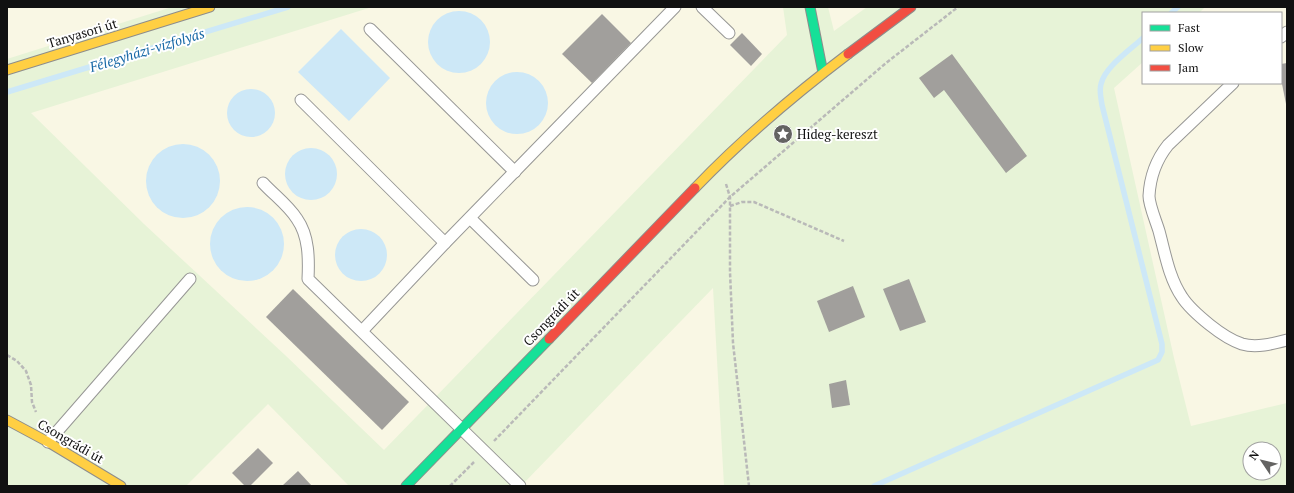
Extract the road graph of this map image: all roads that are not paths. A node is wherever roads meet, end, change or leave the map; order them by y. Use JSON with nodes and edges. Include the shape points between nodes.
{"nodes":[{"id":1,"x":210,"y":7,"type":"edge"},
{"id":2,"x":675,"y":7,"type":"edge"},
{"id":3,"x":702,"y":7,"type":"edge"},
{"id":4,"x":810,"y":7,"type":"edge"},
{"id":5,"x":911,"y":7,"type":"edge"},
{"id":6,"x":370,"y":29,"type":"dead end"},
{"id":7,"x":729,"y":33,"type":"dead end"},
{"id":8,"x":7,"y":70,"type":"edge"},
{"id":9,"x":823,"y":73,"type":"junction"},
{"id":10,"x":1229,"y":84,"type":"edge"},
{"id":11,"x":301,"y":100,"type":"dead end"},
{"id":12,"x":514,"y":172,"type":"junction"},
{"id":13,"x":263,"y":183,"type":"dead end"},
{"id":14,"x":470,"y":218,"type":"junction"},
{"id":15,"x":445,"y":243,"type":"junction"},
{"id":16,"x":190,"y":279,"type":"dead end"},
{"id":17,"x":533,"y":280,"type":"dead end"},
{"id":18,"x":362,"y":331,"type":"junction"},
{"id":19,"x":1287,"y":340,"type":"edge"},
{"id":20,"x":7,"y":420,"type":"edge"},
{"id":21,"x":461,"y":429,"type":"junction"},
{"id":22,"x":48,"y":442,"type":"junction"},
{"id":23,"x":121,"y":486,"type":"edge"},
{"id":24,"x":406,"y":486,"type":"edge"},
{"id":25,"x":520,"y":486,"type":"edge"}],
"edges":[{"from":1,"to":8,"type":"main road","name":"Tanyasori út"},
{"from":2,"to":12,"type":"lane"},
{"from":3,"to":7,"type":"lane"},
{"from":4,"to":9,"type":"main road"},
{"from":5,"to":9,"type":"main road","name":"Csongrádi út"},
{"from":6,"to":12,"type":"lane"},
{"from":9,"to":21,"type":"main road","name":"Csongrádi út","via":[[715,167]]},
{"from":10,"to":19,"type":"lane","via":[[1160,155],[1152,177],[1149,197],[1172,280],[1182,298],[1197,314],[1221,334],[1243,344],[1268,345]]},
{"from":11,"to":15,"type":"lane"},
{"from":12,"to":14,"type":"lane"},
{"from":13,"to":18,"type":"lane","via":[[298,220],[307,247],[308,279]]},
{"from":14,"to":15,"type":"lane"},
{"from":14,"to":17,"type":"lane"},
{"from":15,"to":18,"type":"lane"},
{"from":16,"to":22,"type":"lane"},
{"from":18,"to":21,"type":"lane"},
{"from":20,"to":22,"type":"main road","name":"Csongrádi út"},
{"from":21,"to":24,"type":"main road","name":"Csongrádi út"},
{"from":21,"to":25,"type":"lane"},
{"from":22,"to":23,"type":"main road","name":"Csongrádi út"}]}
